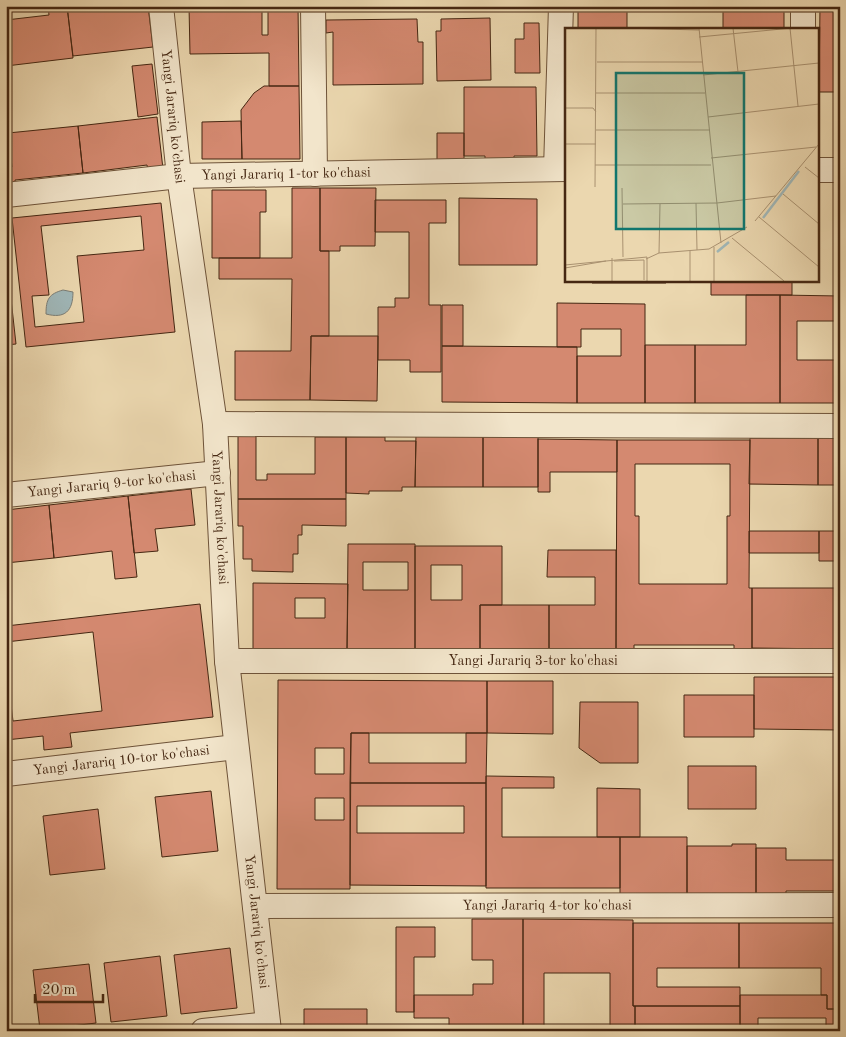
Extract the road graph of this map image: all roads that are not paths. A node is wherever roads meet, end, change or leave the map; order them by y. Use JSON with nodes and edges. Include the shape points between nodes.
{"nodes":[{"id":1,"x":161,"y":6,"type":"edge"},
{"id":2,"x":313,"y":6,"type":"edge"},
{"id":3,"x":561,"y":6,"type":"edge"},
{"id":4,"x":803,"y":6,"type":"edge"},
{"id":5,"x":803,"y":28,"type":"edge"},
{"id":6,"x":561,"y":169,"type":"edge"},
{"id":7,"x":818,"y":170,"type":"edge"},
{"id":8,"x":840,"y":170,"type":"edge"},
{"id":9,"x":315,"y":174,"type":"junction"},
{"id":10,"x":179,"y":176,"type":"junction"},
{"id":11,"x":6,"y":195,"type":"edge"},
{"id":12,"x":215,"y":424,"type":"junction"},
{"id":13,"x":840,"y":426,"type":"edge"},
{"id":14,"x":218,"y":473,"type":"junction"},
{"id":15,"x":6,"y":495,"type":"edge"},
{"id":16,"x":228,"y":661,"type":"junction"},
{"id":17,"x":840,"y":661,"type":"edge"},
{"id":18,"x":236,"y":747,"type":"junction"},
{"id":19,"x":6,"y":774,"type":"edge"},
{"id":20,"x":840,"y":905,"type":"edge"},
{"id":21,"x":255,"y":906,"type":"junction"},
{"id":22,"x":269,"y":1028,"type":"edge"},
{"id":23,"x":203,"y":1031,"type":"edge"}],
"edges":[{"from":1,"to":10,"type":"street","name":"Yangi Jarariq ko'chasi"},
{"from":2,"to":9,"type":"street"},
{"from":3,"to":6,"type":"street"},
{"from":4,"to":5,"type":"street"},
{"from":6,"to":9,"type":"street","name":"Yangi Jarariq 1-tor ko'chasi"},
{"from":7,"to":8,"type":"street"},
{"from":9,"to":10,"type":"street","name":"Yangi Jarariq 1-tor ko'chasi"},
{"from":10,"to":11,"type":"street","name":"Yangi Jarariq 1-tor ko'chasi"},
{"from":10,"to":12,"type":"street","name":"Yangi Jarariq ko'chasi"},
{"from":12,"to":13,"type":"street"},
{"from":12,"to":14,"type":"street","name":"Yangi Jarariq ko'chasi"},
{"from":14,"to":15,"type":"street","name":"Yangi Jarariq 9-tor ko'chasi"},
{"from":14,"to":16,"type":"street","name":"Yangi Jarariq ko'chasi"},
{"from":16,"to":17,"type":"street","name":"Yangi Jarariq 3-tor ko'chasi"},
{"from":16,"to":18,"type":"street","name":"Yangi Jarariq ko'chasi"},
{"from":18,"to":19,"type":"street","name":"Yangi Jarariq 10-tor ko'chasi"},
{"from":18,"to":21,"type":"street","name":"Yangi Jarariq ko'chasi"},
{"from":20,"to":21,"type":"street","name":"Yangi Jarariq 4-tor ko'chasi"},
{"from":21,"to":22,"type":"street","name":"Yangi Jarariq ko'chasi"},
{"from":22,"to":23,"type":"street"}]}
